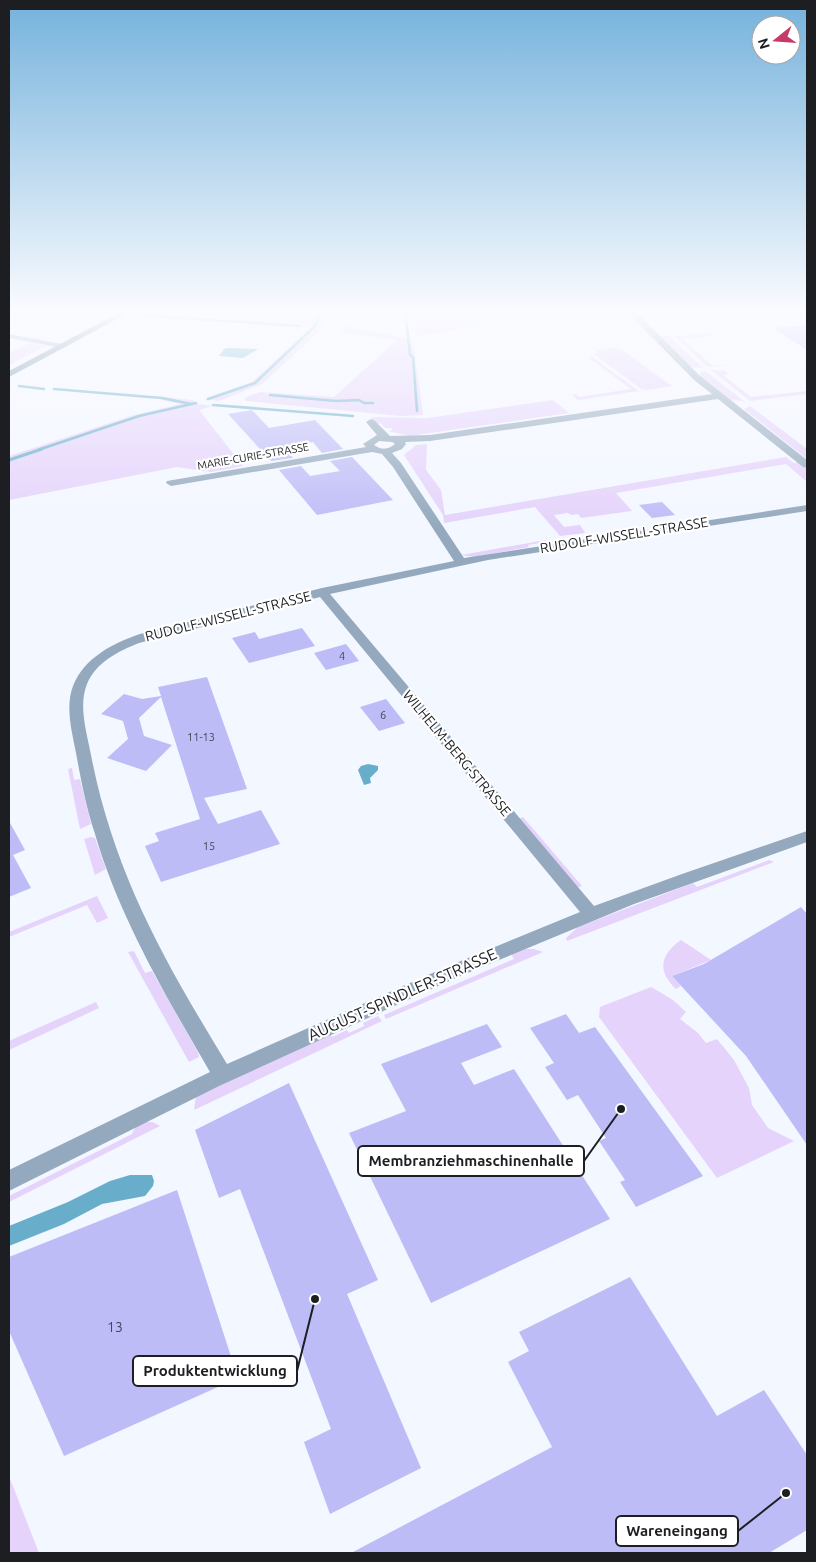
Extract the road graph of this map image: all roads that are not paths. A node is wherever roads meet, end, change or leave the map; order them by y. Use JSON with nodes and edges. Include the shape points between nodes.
{"nodes":[{"id":1,"x":702,"y":382,"type":"edge"},
{"id":2,"x":719,"y":396,"type":"junction"},
{"id":3,"x":372,"y":423,"type":"dead end"},
{"id":4,"x":390,"y":444,"type":"junction"},
{"id":5,"x":370,"y":447,"type":"junction"},
{"id":6,"x":807,"y":465,"type":"edge"},
{"id":7,"x":171,"y":483,"type":"dead end"},
{"id":8,"x":807,"y":508,"type":"edge"},
{"id":9,"x":461,"y":562,"type":"junction"},
{"id":10,"x":322,"y":592,"type":"junction"},
{"id":11,"x":807,"y":836,"type":"edge"},
{"id":12,"x":591,"y":914,"type":"junction"},
{"id":13,"x":222,"y":1074,"type":"junction"},
{"id":14,"x":9,"y":1181,"type":"edge"}],
"edges":[{"from":1,"to":2,"type":"street"},
{"from":2,"to":4,"type":"street"},
{"from":2,"to":6,"type":"street"},
{"from":3,"to":4,"type":"street","via":[[373,430]]},
{"from":4,"to":5,"type":"street"},
{"from":4,"to":5,"type":"street","via":[[370,441]]},
{"from":4,"to":9,"type":"street","via":[[397,465]]},
{"from":5,"to":7,"type":"street","name":"MARIE-CURIE-STRASSE"},
{"from":8,"to":9,"type":"street","name":"RUDOLF-WISSELL-STRASSE"},
{"from":9,"to":10,"type":"street","name":"RUDOLF-WISSELL-STRASSE"},
{"from":10,"to":12,"type":"street","name":"WILHELM-BERG-STRASSE"},
{"from":10,"to":13,"type":"street","name":"RUDOLF-WISSELL-STRASSE","via":[[134,640],[118,647],[96,664],[83,677],[79,687],[77,715],[93,808],[115,873],[160,968]]},
{"from":11,"to":12,"type":"street","name":"AUGUST-SPINDLER-STRASSE"},
{"from":12,"to":13,"type":"street","name":"AUGUST-SPINDLER-STRASSE","via":[[472,962]]},
{"from":13,"to":14,"type":"street","name":"AUGUST-SPINDLER-STRASSE"}]}
